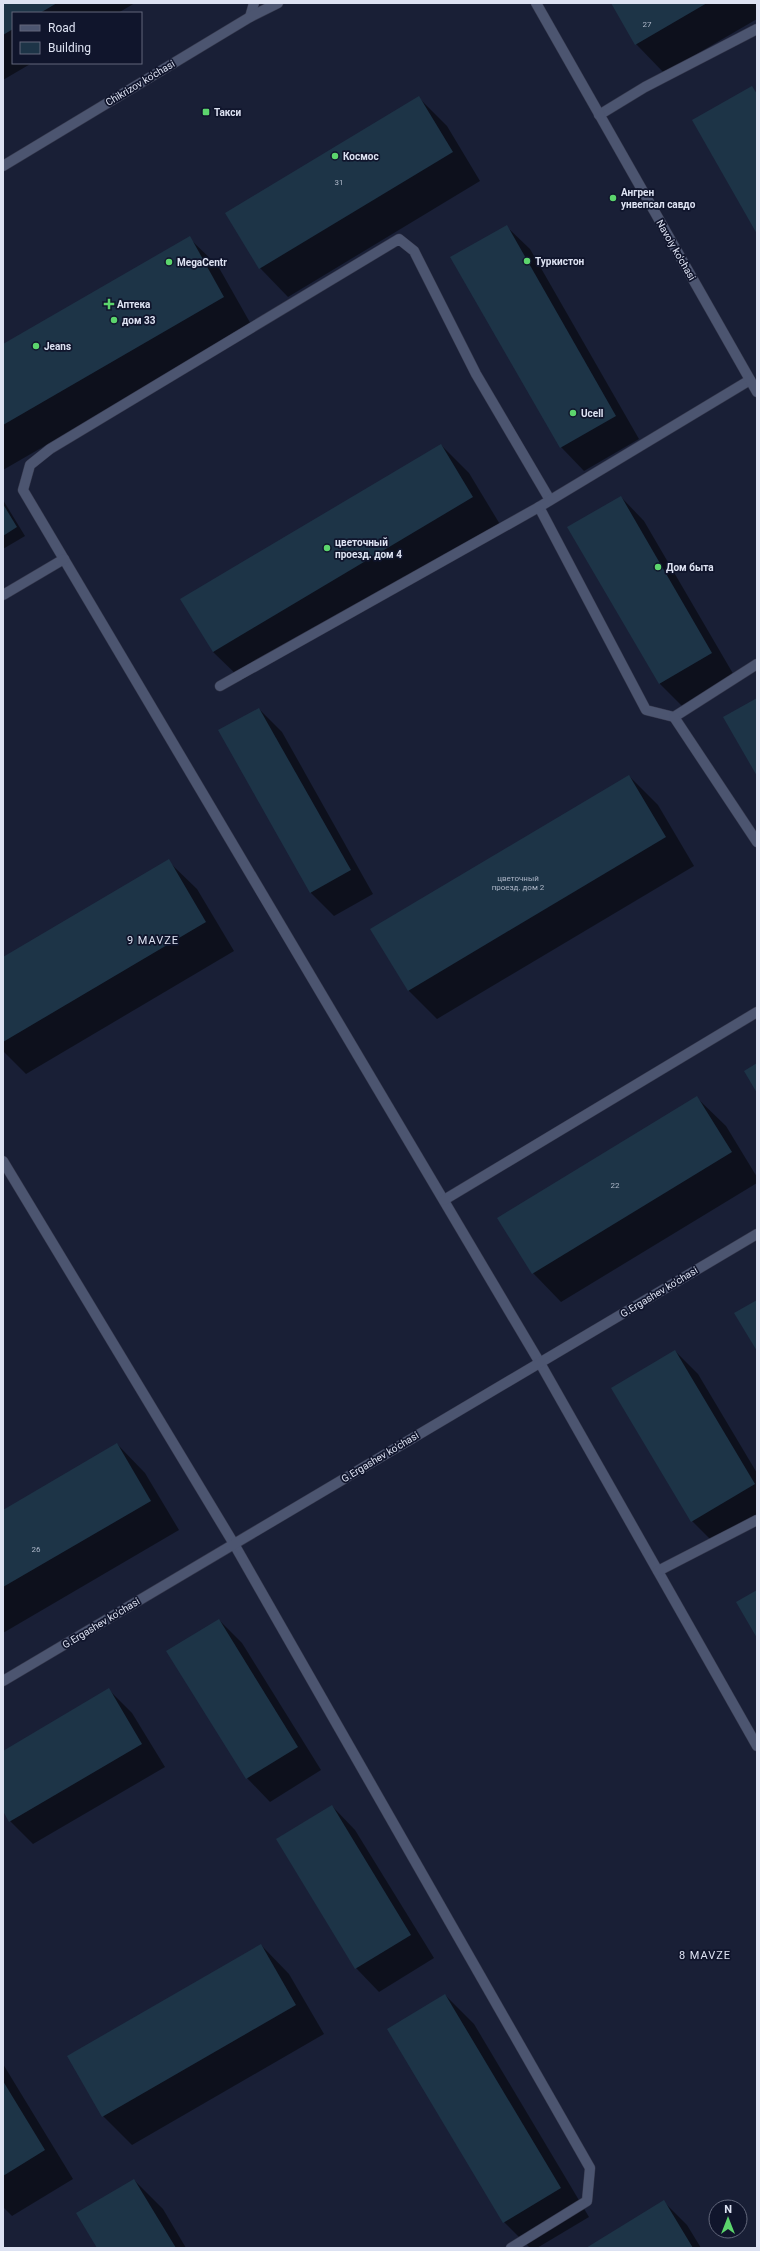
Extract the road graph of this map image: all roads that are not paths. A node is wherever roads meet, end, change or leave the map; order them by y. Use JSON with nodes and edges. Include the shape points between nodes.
{"nodes":[{"id":1,"x":254,"y":3,"type":"edge"},
{"id":2,"x":278,"y":3,"type":"edge"},
{"id":3,"x":536,"y":3,"type":"edge"},
{"id":4,"x":250,"y":17,"type":"junction"},
{"id":5,"x":757,"y":28,"type":"edge"},
{"id":6,"x":599,"y":115,"type":"junction"},
{"id":7,"x":3,"y":166,"type":"edge"},
{"id":8,"x":750,"y":380,"type":"junction"},
{"id":9,"x":757,"y":392,"type":"edge"},
{"id":10,"x":550,"y":500,"type":"junction"},
{"id":11,"x":538,"y":507,"type":"junction"},
{"id":12,"x":64,"y":559,"type":"junction"},
{"id":13,"x":3,"y":595,"type":"edge"},
{"id":14,"x":757,"y":664,"type":"edge"},
{"id":15,"x":220,"y":686,"type":"dead end"},
{"id":16,"x":674,"y":717,"type":"junction"},
{"id":17,"x":757,"y":842,"type":"edge"},
{"id":18,"x":757,"y":1012,"type":"edge"},
{"id":19,"x":3,"y":1161,"type":"edge"},
{"id":20,"x":444,"y":1200,"type":"junction"},
{"id":21,"x":757,"y":1234,"type":"edge"},
{"id":22,"x":540,"y":1363,"type":"junction"},
{"id":23,"x":757,"y":1520,"type":"edge"},
{"id":24,"x":234,"y":1544,"type":"junction"},
{"id":25,"x":658,"y":1571,"type":"junction"},
{"id":26,"x":3,"y":1681,"type":"edge"},
{"id":27,"x":757,"y":1746,"type":"edge"},
{"id":28,"x":511,"y":2248,"type":"edge"}],
"edges":[{"from":1,"to":4,"type":"street"},
{"from":2,"to":4,"type":"street","name":"Chikrizov ko'chasi"},
{"from":3,"to":6,"type":"street","name":"Navoiy ko'chasi"},
{"from":4,"to":7,"type":"street","name":"Chikrizov ko'chasi"},
{"from":5,"to":6,"type":"street","via":[[645,87]]},
{"from":6,"to":8,"type":"street","name":"Navoiy ko'chasi"},
{"from":8,"to":9,"type":"street","name":"Navoiy ko'chasi"},
{"from":8,"to":10,"type":"street"},
{"from":10,"to":11,"type":"street"},
{"from":10,"to":12,"type":"street","via":[[476,374],[414,251],[399,239],[50,448],[30,465],[23,490]]},
{"from":11,"to":15,"type":"street"},
{"from":11,"to":16,"type":"street","via":[[646,710]]},
{"from":12,"to":13,"type":"street"},
{"from":12,"to":20,"type":"street"},
{"from":14,"to":16,"type":"street"},
{"from":16,"to":17,"type":"street"},
{"from":18,"to":20,"type":"street"},
{"from":19,"to":24,"type":"street"},
{"from":20,"to":22,"type":"street"},
{"from":21,"to":22,"type":"street","name":"G.Ergashev ko'chasi"},
{"from":22,"to":24,"type":"street","name":"G.Ergashev ko'chasi"},
{"from":22,"to":25,"type":"street"},
{"from":23,"to":25,"type":"street"},
{"from":24,"to":26,"type":"street","name":"G.Ergashev ko'chasi"},
{"from":24,"to":28,"type":"street","via":[[590,2168],[587,2201]]},
{"from":25,"to":27,"type":"street"}]}
